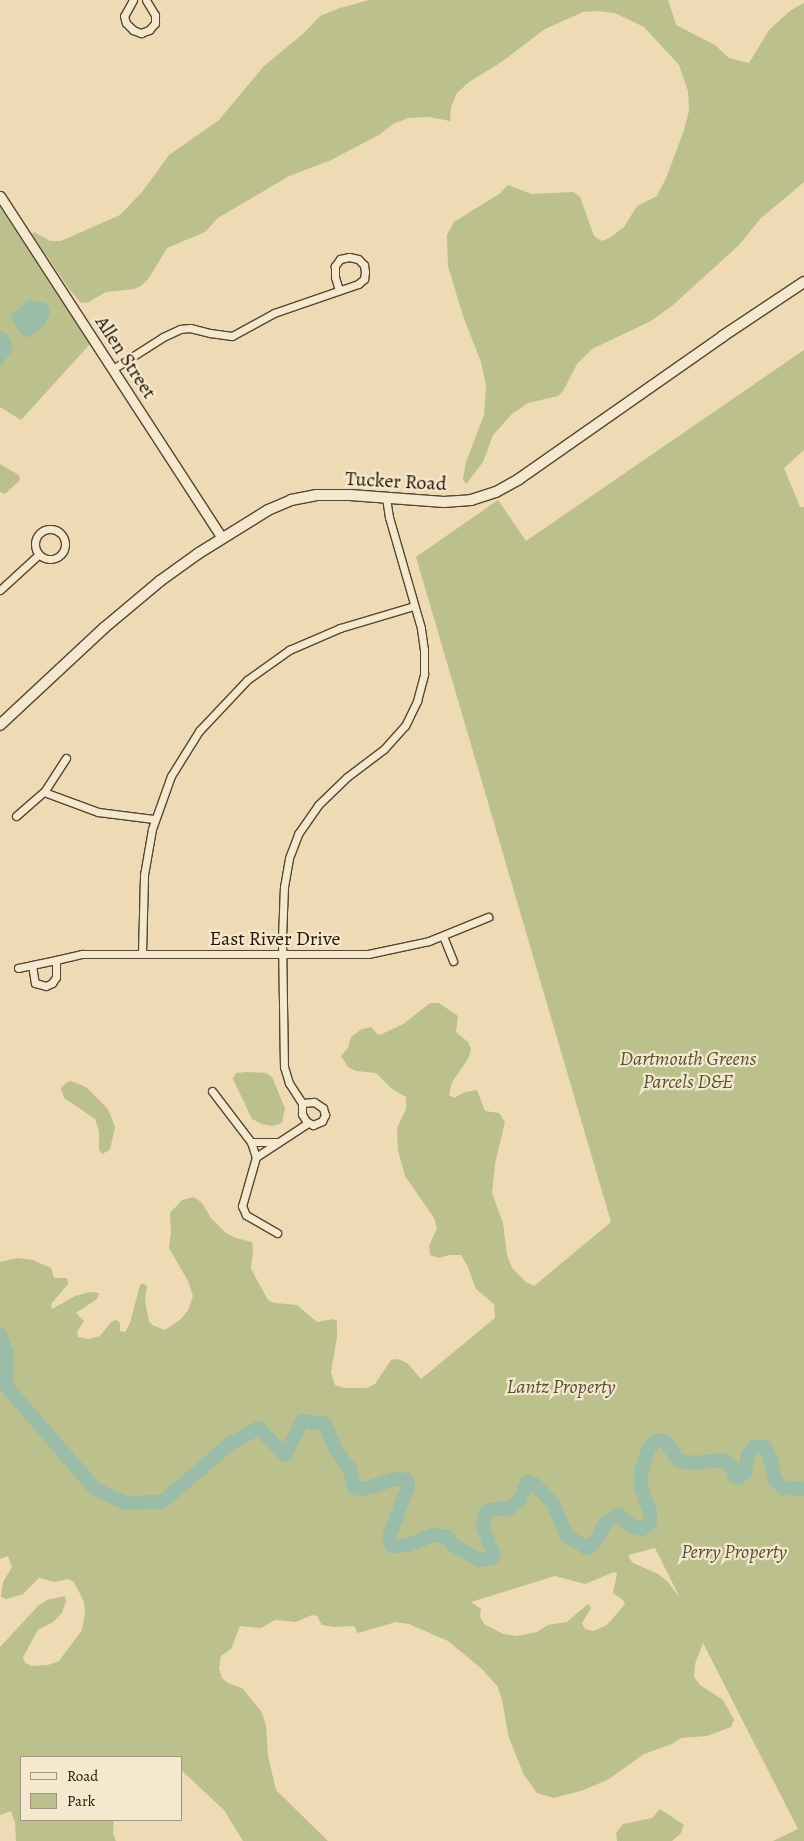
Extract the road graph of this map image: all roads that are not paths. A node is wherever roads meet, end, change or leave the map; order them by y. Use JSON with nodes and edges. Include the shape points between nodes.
{"nodes":[{"id":1,"x":134,"y":0,"type":"edge"},
{"id":2,"x":146,"y":0,"type":"edge"},
{"id":3,"x":0,"y":196,"type":"edge"},
{"id":4,"x":804,"y":282,"type":"edge"},
{"id":5,"x":339,"y":290,"type":"junction"},
{"id":6,"x":113,"y":369,"type":"junction"},
{"id":7,"x":386,"y":498,"type":"junction"},
{"id":8,"x":222,"y":538,"type":"junction"},
{"id":9,"x":38,"y":555,"type":"junction"},
{"id":10,"x":0,"y":590,"type":"edge"},
{"id":11,"x":414,"y":606,"type":"junction"},
{"id":12,"x":0,"y":724,"type":"edge"},
{"id":13,"x":66,"y":758,"type":"dead end"},
{"id":14,"x":44,"y":792,"type":"junction"},
{"id":15,"x":16,"y":816,"type":"dead end"},
{"id":16,"x":154,"y":819,"type":"junction"},
{"id":17,"x":488,"y":917,"type":"dead end"},
{"id":18,"x":443,"y":936,"type":"junction"},
{"id":19,"x":142,"y":953,"type":"junction"},
{"id":20,"x":282,"y":954,"type":"junction"},
{"id":21,"x":56,"y":960,"type":"junction"},
{"id":22,"x":453,"y":961,"type":"dead end"},
{"id":23,"x":32,"y":965,"type":"junction"},
{"id":24,"x":18,"y":968,"type":"dead end"},
{"id":25,"x":212,"y":1091,"type":"dead end"},
{"id":26,"x":302,"y":1103,"type":"junction"},
{"id":27,"x":308,"y":1123,"type":"junction"},
{"id":28,"x":251,"y":1142,"type":"junction"},
{"id":29,"x":277,"y":1142,"type":"junction"},
{"id":30,"x":256,"y":1158,"type":"junction"},
{"id":31,"x":276,"y":1232,"type":"dead end"}],
"edges":[{"from":1,"to":2,"type":"street","via":[[124,16],[126,23],[141,33],[155,23],[155,15]]},
{"from":3,"to":6,"type":"street","name":"Allen Street"},
{"from":4,"to":7,"type":"main road","name":"Tucker Road","via":[[504,488],[462,501]]},
{"from":5,"to":5,"type":"street","via":[[364,279],[364,265],[358,259],[340,259],[335,266]]},
{"from":5,"to":6,"type":"street","via":[[267,316],[232,336],[180,329]]},
{"from":6,"to":8,"type":"street","name":"Allen Street"},
{"from":7,"to":8,"type":"main road","name":"Tucker Road","via":[[338,495],[298,498],[268,510]]},
{"from":7,"to":11,"type":"street"},
{"from":8,"to":12,"type":"main road","name":"Tucker Road","via":[[141,596]]},
{"from":9,"to":9,"type":"street","via":[[49,560],[60,556],[65,545],[61,534],[50,529],[39,533],[34,544]]},
{"from":9,"to":10,"type":"street"},
{"from":11,"to":16,"type":"street","via":[[315,638],[275,658],[254,674],[215,712],[188,747],[171,776]]},
{"from":11,"to":20,"type":"street","via":[[425,656],[418,701],[397,737],[327,795],[298,834],[285,879]]},
{"from":13,"to":14,"type":"street"},
{"from":14,"to":15,"type":"street"},
{"from":14,"to":16,"type":"street","via":[[98,812]]},
{"from":16,"to":19,"type":"street","via":[[144,875]]},
{"from":17,"to":18,"type":"street","name":"East River Drive"},
{"from":18,"to":20,"type":"street","name":"East River Drive","via":[[368,954]]},
{"from":18,"to":22,"type":"street"},
{"from":19,"to":20,"type":"street","name":"East River Drive"},
{"from":19,"to":21,"type":"street","name":"East River Drive","via":[[82,954]]},
{"from":20,"to":26,"type":"street","via":[[284,1067]]},
{"from":21,"to":23,"type":"street","name":"East River Drive"},
{"from":21,"to":23,"type":"street","via":[[56,979],[46,986],[35,982]]},
{"from":23,"to":24,"type":"street","name":"East River Drive"},
{"from":25,"to":28,"type":"street"},
{"from":26,"to":27,"type":"street","via":[[302,1116]]},
{"from":26,"to":27,"type":"street","via":[[316,1102],[324,1110],[321,1122],[315,1125]]},
{"from":27,"to":29,"type":"street"},
{"from":28,"to":29,"type":"street"},
{"from":28,"to":30,"type":"street"},
{"from":29,"to":30,"type":"street"},
{"from":30,"to":31,"type":"street","via":[[242,1206],[246,1215]]}]}
